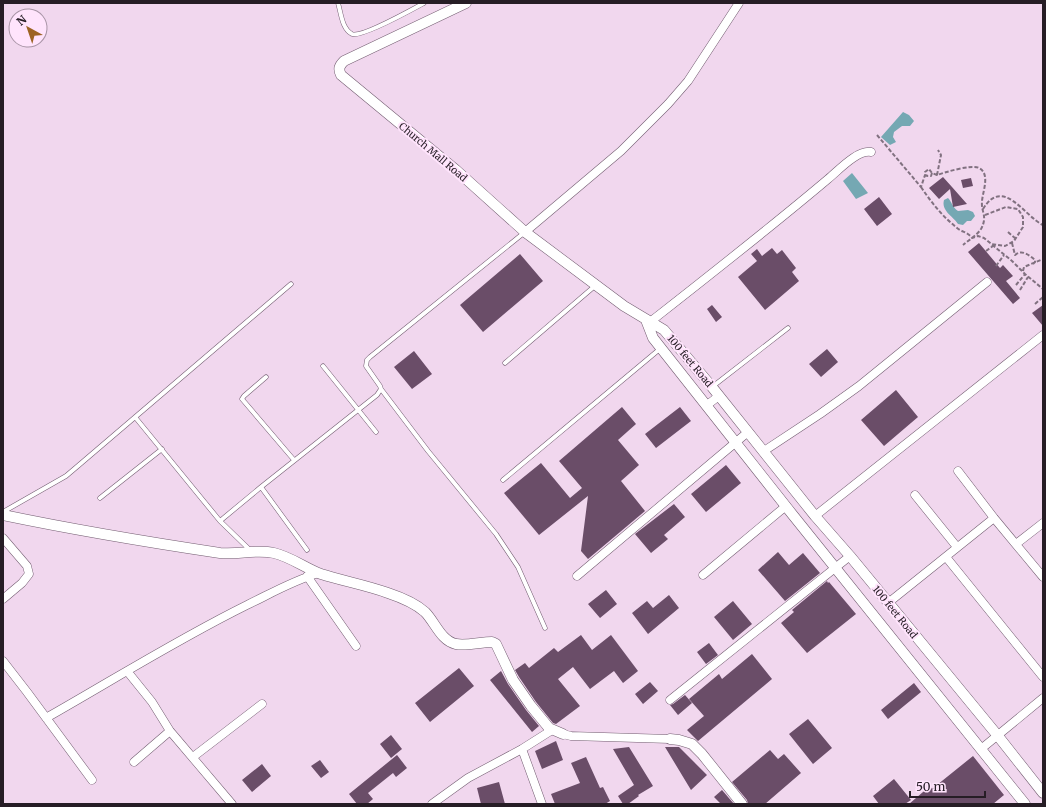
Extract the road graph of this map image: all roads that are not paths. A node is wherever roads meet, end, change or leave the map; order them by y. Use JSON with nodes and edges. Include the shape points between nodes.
{"nodes":[{"id":1,"x":338,"y":3,"type":"edge"},
{"id":2,"x":424,"y":3,"type":"edge"},
{"id":3,"x":466,"y":3,"type":"edge"},
{"id":4,"x":739,"y":3,"type":"edge"},
{"id":5,"x":871,"y":152,"type":"dead end"},
{"id":6,"x":525,"y":232,"type":"junction"},
{"id":7,"x":987,"y":282,"type":"dead end"},
{"id":8,"x":291,"y":284,"type":"dead end"},
{"id":9,"x":596,"y":285,"type":"junction"},
{"id":10,"x":648,"y":321,"type":"junction"},
{"id":11,"x":788,"y":328,"type":"dead end"},
{"id":12,"x":1042,"y":336,"type":"edge"},
{"id":13,"x":661,"y":347,"type":"junction"},
{"id":14,"x":505,"y":363,"type":"dead end"},
{"id":15,"x":323,"y":366,"type":"dead end"},
{"id":16,"x":266,"y":377,"type":"dead end"},
{"id":17,"x":712,"y":387,"type":"junction"},
{"id":18,"x":381,"y":389,"type":"junction"},
{"id":19,"x":719,"y":396,"type":"junction"},
{"id":20,"x":706,"y":405,"type":"junction"},
{"id":21,"x":358,"y":410,"type":"junction"},
{"id":22,"x":135,"y":417,"type":"junction"},
{"id":23,"x":376,"y":432,"type":"dead end"},
{"id":24,"x":748,"y":432,"type":"junction"},
{"id":25,"x":736,"y":442,"type":"junction"},
{"id":26,"x":162,"y":449,"type":"junction"},
{"id":27,"x":764,"y":451,"type":"junction"},
{"id":28,"x":294,"y":460,"type":"junction"},
{"id":29,"x":958,"y":471,"type":"dead end"},
{"id":30,"x":503,"y":480,"type":"dead end"},
{"id":31,"x":260,"y":487,"type":"junction"},
{"id":32,"x":915,"y":494,"type":"dead end"},
{"id":33,"x":100,"y":498,"type":"dead end"},
{"id":34,"x":786,"y":506,"type":"junction"},
{"id":35,"x":3,"y":512,"type":"edge"},
{"id":36,"x":3,"y":515,"type":"edge"},
{"id":37,"x":815,"y":516,"type":"junction"},
{"id":38,"x":994,"y":518,"type":"junction"},
{"id":39,"x":220,"y":521,"type":"junction"},
{"id":40,"x":1043,"y":523,"type":"edge"},
{"id":41,"x":3,"y":538,"type":"edge"},
{"id":42,"x":1016,"y":544,"type":"junction"},
{"id":43,"x":957,"y":548,"type":"junction"},
{"id":44,"x":307,"y":550,"type":"dead end"},
{"id":45,"x":252,"y":551,"type":"junction"},
{"id":46,"x":850,"y":556,"type":"junction"},
{"id":47,"x":946,"y":557,"type":"junction"},
{"id":48,"x":835,"y":568,"type":"junction"},
{"id":49,"x":319,"y":573,"type":"junction"},
{"id":50,"x":703,"y":575,"type":"dead end"},
{"id":51,"x":307,"y":576,"type":"junction"},
{"id":52,"x":577,"y":576,"type":"dead end"},
{"id":53,"x":1043,"y":577,"type":"edge"},
{"id":54,"x":3,"y":599,"type":"edge"},
{"id":55,"x":888,"y":603,"type":"junction"},
{"id":56,"x":545,"y":628,"type":"dead end"},
{"id":57,"x":914,"y":636,"type":"junction"},
{"id":58,"x":356,"y":646,"type":"dead end"},
{"id":59,"x":899,"y":648,"type":"junction"},
{"id":60,"x":3,"y":662,"type":"edge"},
{"id":61,"x":127,"y":670,"type":"junction"},
{"id":62,"x":1043,"y":677,"type":"edge"},
{"id":63,"x":1043,"y":698,"type":"edge"},
{"id":64,"x":670,"y":700,"type":"dead end"},
{"id":65,"x":262,"y":704,"type":"dead end"},
{"id":66,"x":46,"y":718,"type":"junction"},
{"id":67,"x":552,"y":730,"type":"junction"},
{"id":68,"x":170,"y":731,"type":"junction"},
{"id":69,"x":563,"y":734,"type":"joint"},
{"id":70,"x":998,"y":736,"type":"junction"},
{"id":71,"x":670,"y":739,"type":"joint"},
{"id":72,"x":981,"y":748,"type":"junction"},
{"id":73,"x":522,"y":749,"type":"junction"},
{"id":74,"x":193,"y":757,"type":"junction"},
{"id":75,"x":134,"y":762,"type":"dead end"},
{"id":76,"x":92,"y":780,"type":"dead end"},
{"id":77,"x":1043,"y":794,"type":"edge"},
{"id":78,"x":232,"y":804,"type":"edge"},
{"id":79,"x":432,"y":804,"type":"edge"},
{"id":80,"x":542,"y":804,"type":"edge"},
{"id":81,"x":742,"y":804,"type":"edge"},
{"id":82,"x":1025,"y":804,"type":"edge"}],
"edges":[{"from":1,"to":2,"type":"lane","via":[[344,25],[353,34],[358,34]]},
{"from":3,"to":6,"type":"street","name":"Church Mall Road","via":[[349,58],[341,64],[339,70],[341,75],[456,170]]},
{"from":4,"to":6,"type":"street","via":[[688,81],[668,104],[621,151]]},
{"from":5,"to":10,"type":"street","via":[[862,152],[850,160]]},
{"from":6,"to":9,"type":"street","name":"Church Mall Road"},
{"from":6,"to":18,"type":"lane","via":[[367,360],[366,369]]},
{"from":7,"to":27,"type":"street","via":[[859,386]]},
{"from":8,"to":22,"type":"lane"},
{"from":9,"to":10,"type":"street","name":"Church Mall Road"},
{"from":9,"to":14,"type":"lane"},
{"from":10,"to":13,"type":"street","name":"100 feet Road","via":[[653,338]]},
{"from":10,"to":17,"type":"street","name":"100 feet Road","via":[[664,330]]},
{"from":11,"to":17,"type":"lane"},
{"from":12,"to":37,"type":"street"},
{"from":13,"to":20,"type":"street","name":"100 feet Road"},
{"from":13,"to":30,"type":"lane"},
{"from":15,"to":21,"type":"lane"},
{"from":16,"to":28,"type":"lane","via":[[242,399]]},
{"from":17,"to":19,"type":"street","name":"100 feet Road"},
{"from":18,"to":21,"type":"lane"},
{"from":18,"to":56,"type":"lane","via":[[496,534],[518,567]]},
{"from":19,"to":20,"type":"street"},
{"from":19,"to":24,"type":"street","name":"100 feet Road"},
{"from":20,"to":25,"type":"street","name":"100 feet Road"},
{"from":21,"to":23,"type":"lane"},
{"from":21,"to":28,"type":"lane"},
{"from":22,"to":26,"type":"lane"},
{"from":22,"to":35,"type":"lane","via":[[66,476]]},
{"from":24,"to":25,"type":"street"},
{"from":24,"to":27,"type":"street","name":"100 feet Road"},
{"from":25,"to":34,"type":"street","name":"100 feet Road"},
{"from":25,"to":52,"type":"street"},
{"from":26,"to":33,"type":"lane"},
{"from":26,"to":39,"type":"lane"},
{"from":27,"to":37,"type":"street","name":"100 feet Road"},
{"from":28,"to":31,"type":"lane"},
{"from":29,"to":38,"type":"street"},
{"from":31,"to":39,"type":"lane"},
{"from":31,"to":44,"type":"lane"},
{"from":32,"to":43,"type":"street"},
{"from":34,"to":48,"type":"street","name":"100 feet Road"},
{"from":34,"to":50,"type":"street"},
{"from":36,"to":45,"type":"street","via":[[63,528],[168,545],[231,554]]},
{"from":37,"to":46,"type":"street","name":"100 feet Road"},
{"from":38,"to":42,"type":"street"},
{"from":38,"to":43,"type":"street"},
{"from":39,"to":45,"type":"lane"},
{"from":40,"to":42,"type":"street"},
{"from":41,"to":54,"type":"street","via":[[27,566],[29,574]]},
{"from":42,"to":53,"type":"street"},
{"from":43,"to":47,"type":"street"},
{"from":45,"to":49,"type":"street","via":[[281,555]]},
{"from":46,"to":48,"type":"street"},
{"from":46,"to":55,"type":"street","name":"100 feet Road"},
{"from":47,"to":55,"type":"street"},
{"from":47,"to":62,"type":"street"},
{"from":48,"to":59,"type":"street","name":"100 feet Road"},
{"from":48,"to":64,"type":"street"},
{"from":49,"to":51,"type":"street"},
{"from":49,"to":67,"type":"street","via":[[387,593],[412,604],[425,612],[453,643],[495,643],[513,680]]},
{"from":51,"to":58,"type":"street"},
{"from":51,"to":61,"type":"street","via":[[229,614]]},
{"from":55,"to":57,"type":"street","name":"100 feet Road"},
{"from":57,"to":59,"type":"street"},
{"from":57,"to":70,"type":"street","name":"100 feet Road"},
{"from":59,"to":72,"type":"street","name":"100 feet Road"},
{"from":60,"to":66,"type":"street"},
{"from":61,"to":66,"type":"street"},
{"from":61,"to":68,"type":"street"},
{"from":63,"to":70,"type":"street"},
{"from":65,"to":74,"type":"street"},
{"from":66,"to":76,"type":"street"},
{"from":67,"to":69,"type":"street"},
{"from":67,"to":73,"type":"street"},
{"from":68,"to":74,"type":"street"},
{"from":68,"to":75,"type":"street"},
{"from":69,"to":71,"type":"street"},
{"from":70,"to":72,"type":"street"},
{"from":70,"to":77,"type":"street","name":"100 feet Road"},
{"from":71,"to":81,"type":"street","via":[[692,744]]},
{"from":72,"to":82,"type":"street","name":"100 feet Road"},
{"from":73,"to":79,"type":"street","via":[[468,778]]},
{"from":73,"to":80,"type":"street"},
{"from":74,"to":78,"type":"street"}]}
